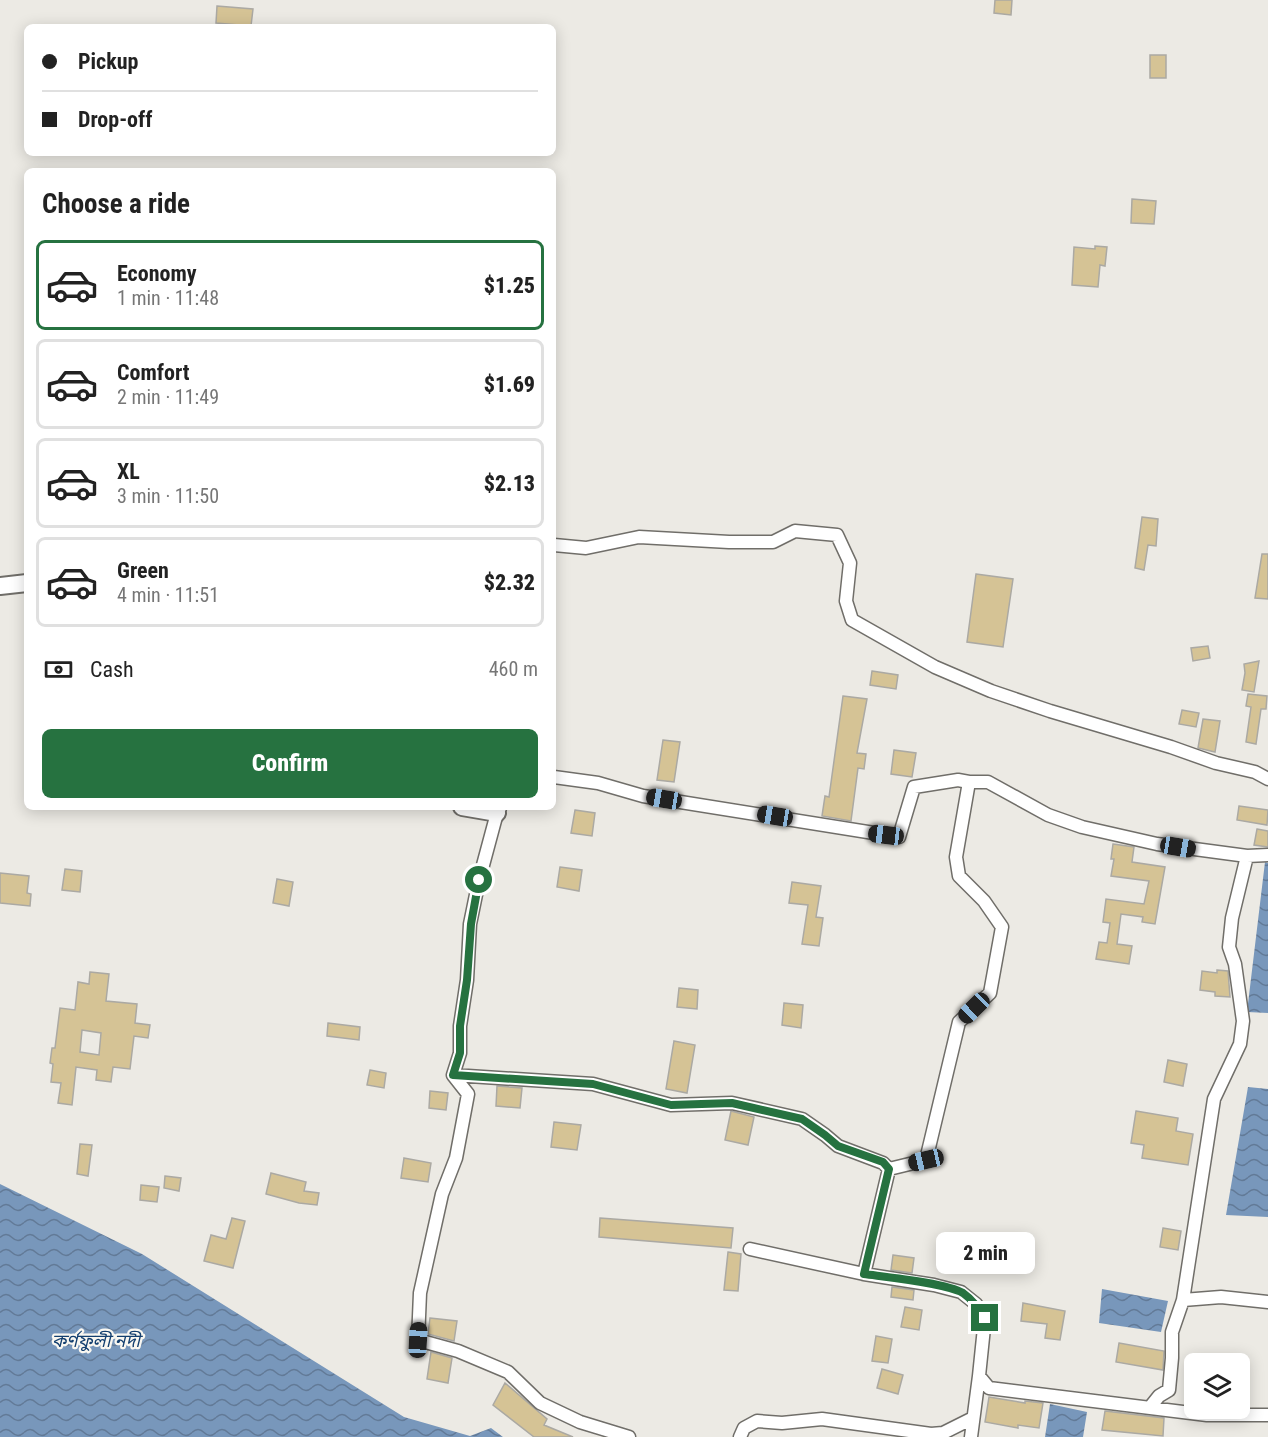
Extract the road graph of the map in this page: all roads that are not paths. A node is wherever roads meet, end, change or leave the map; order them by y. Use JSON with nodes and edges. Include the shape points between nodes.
{"nodes":[{"id":1,"x":556,"y":545,"type":"edge"},
{"id":2,"x":24,"y":583,"type":"edge"},
{"id":3,"x":0,"y":586,"type":"edge"},
{"id":4,"x":556,"y":777,"type":"edge"},
{"id":5,"x":1268,"y":779,"type":"edge"},
{"id":6,"x":969,"y":782,"type":"junction"},
{"id":7,"x":499,"y":810,"type":"edge"},
{"id":8,"x":1268,"y":855,"type":"edge"},
{"id":9,"x":1246,"y":856,"type":"junction"},
{"id":10,"x":453,"y":1075,"type":"junction"},
{"id":11,"x":889,"y":1169,"type":"junction"},
{"id":12,"x":750,"y":1249,"type":"dead end"},
{"id":13,"x":864,"y":1274,"type":"junction"},
{"id":14,"x":1183,"y":1300,"type":"junction"},
{"id":15,"x":1268,"y":1302,"type":"edge"},
{"id":16,"x":979,"y":1376,"type":"junction"},
{"id":17,"x":1150,"y":1406,"type":"junction"},
{"id":18,"x":1268,"y":1416,"type":"edge"},
{"id":19,"x":973,"y":1418,"type":"junction"},
{"id":20,"x":629,"y":1437,"type":"edge"},
{"id":21,"x":740,"y":1437,"type":"edge"},
{"id":22,"x":971,"y":1437,"type":"edge"}],
"edges":[{"from":1,"to":5,"type":"street","via":[[586,548],[639,537],[773,542],[795,531],[837,535],[850,562],[846,601],[852,620],[886,640],[991,691]]},
{"from":2,"to":3,"type":"street"},
{"from":4,"to":6,"type":"street","via":[[598,783],[643,796],[899,837],[914,787]]},
{"from":6,"to":9,"type":"street","via":[[988,782],[1047,815],[1082,827],[1157,844]]},
{"from":6,"to":11,"type":"street","via":[[956,857],[958,876],[1002,927],[990,993],[959,1023],[926,1160]]},
{"from":7,"to":10,"type":"street","via":[[471,924],[460,1053]]},
{"from":8,"to":9,"type":"street"},
{"from":9,"to":14,"type":"street","via":[[1229,947],[1243,1021],[1240,1044],[1214,1099]]},
{"from":10,"to":11,"type":"street","via":[[593,1084],[671,1105],[732,1103],[802,1119],[838,1146],[883,1162]]},
{"from":10,"to":20,"type":"street","via":[[468,1094],[456,1158],[442,1194],[420,1293],[418,1340],[458,1351],[508,1372],[540,1403],[580,1422]]},
{"from":11,"to":13,"type":"street"},
{"from":12,"to":13,"type":"street"},
{"from":13,"to":16,"type":"street","via":[[961,1292],[976,1304],[985,1318]]},
{"from":14,"to":15,"type":"street","via":[[1221,1297]]},
{"from":14,"to":17,"type":"street","via":[[1172,1332],[1169,1390]]},
{"from":16,"to":17,"type":"street","via":[[989,1388]]},
{"from":16,"to":19,"type":"street"},
{"from":17,"to":18,"type":"street","via":[[1207,1414]]},
{"from":19,"to":21,"type":"street","via":[[931,1434],[822,1419],[757,1421],[744,1428]]},
{"from":19,"to":22,"type":"street"}]}
